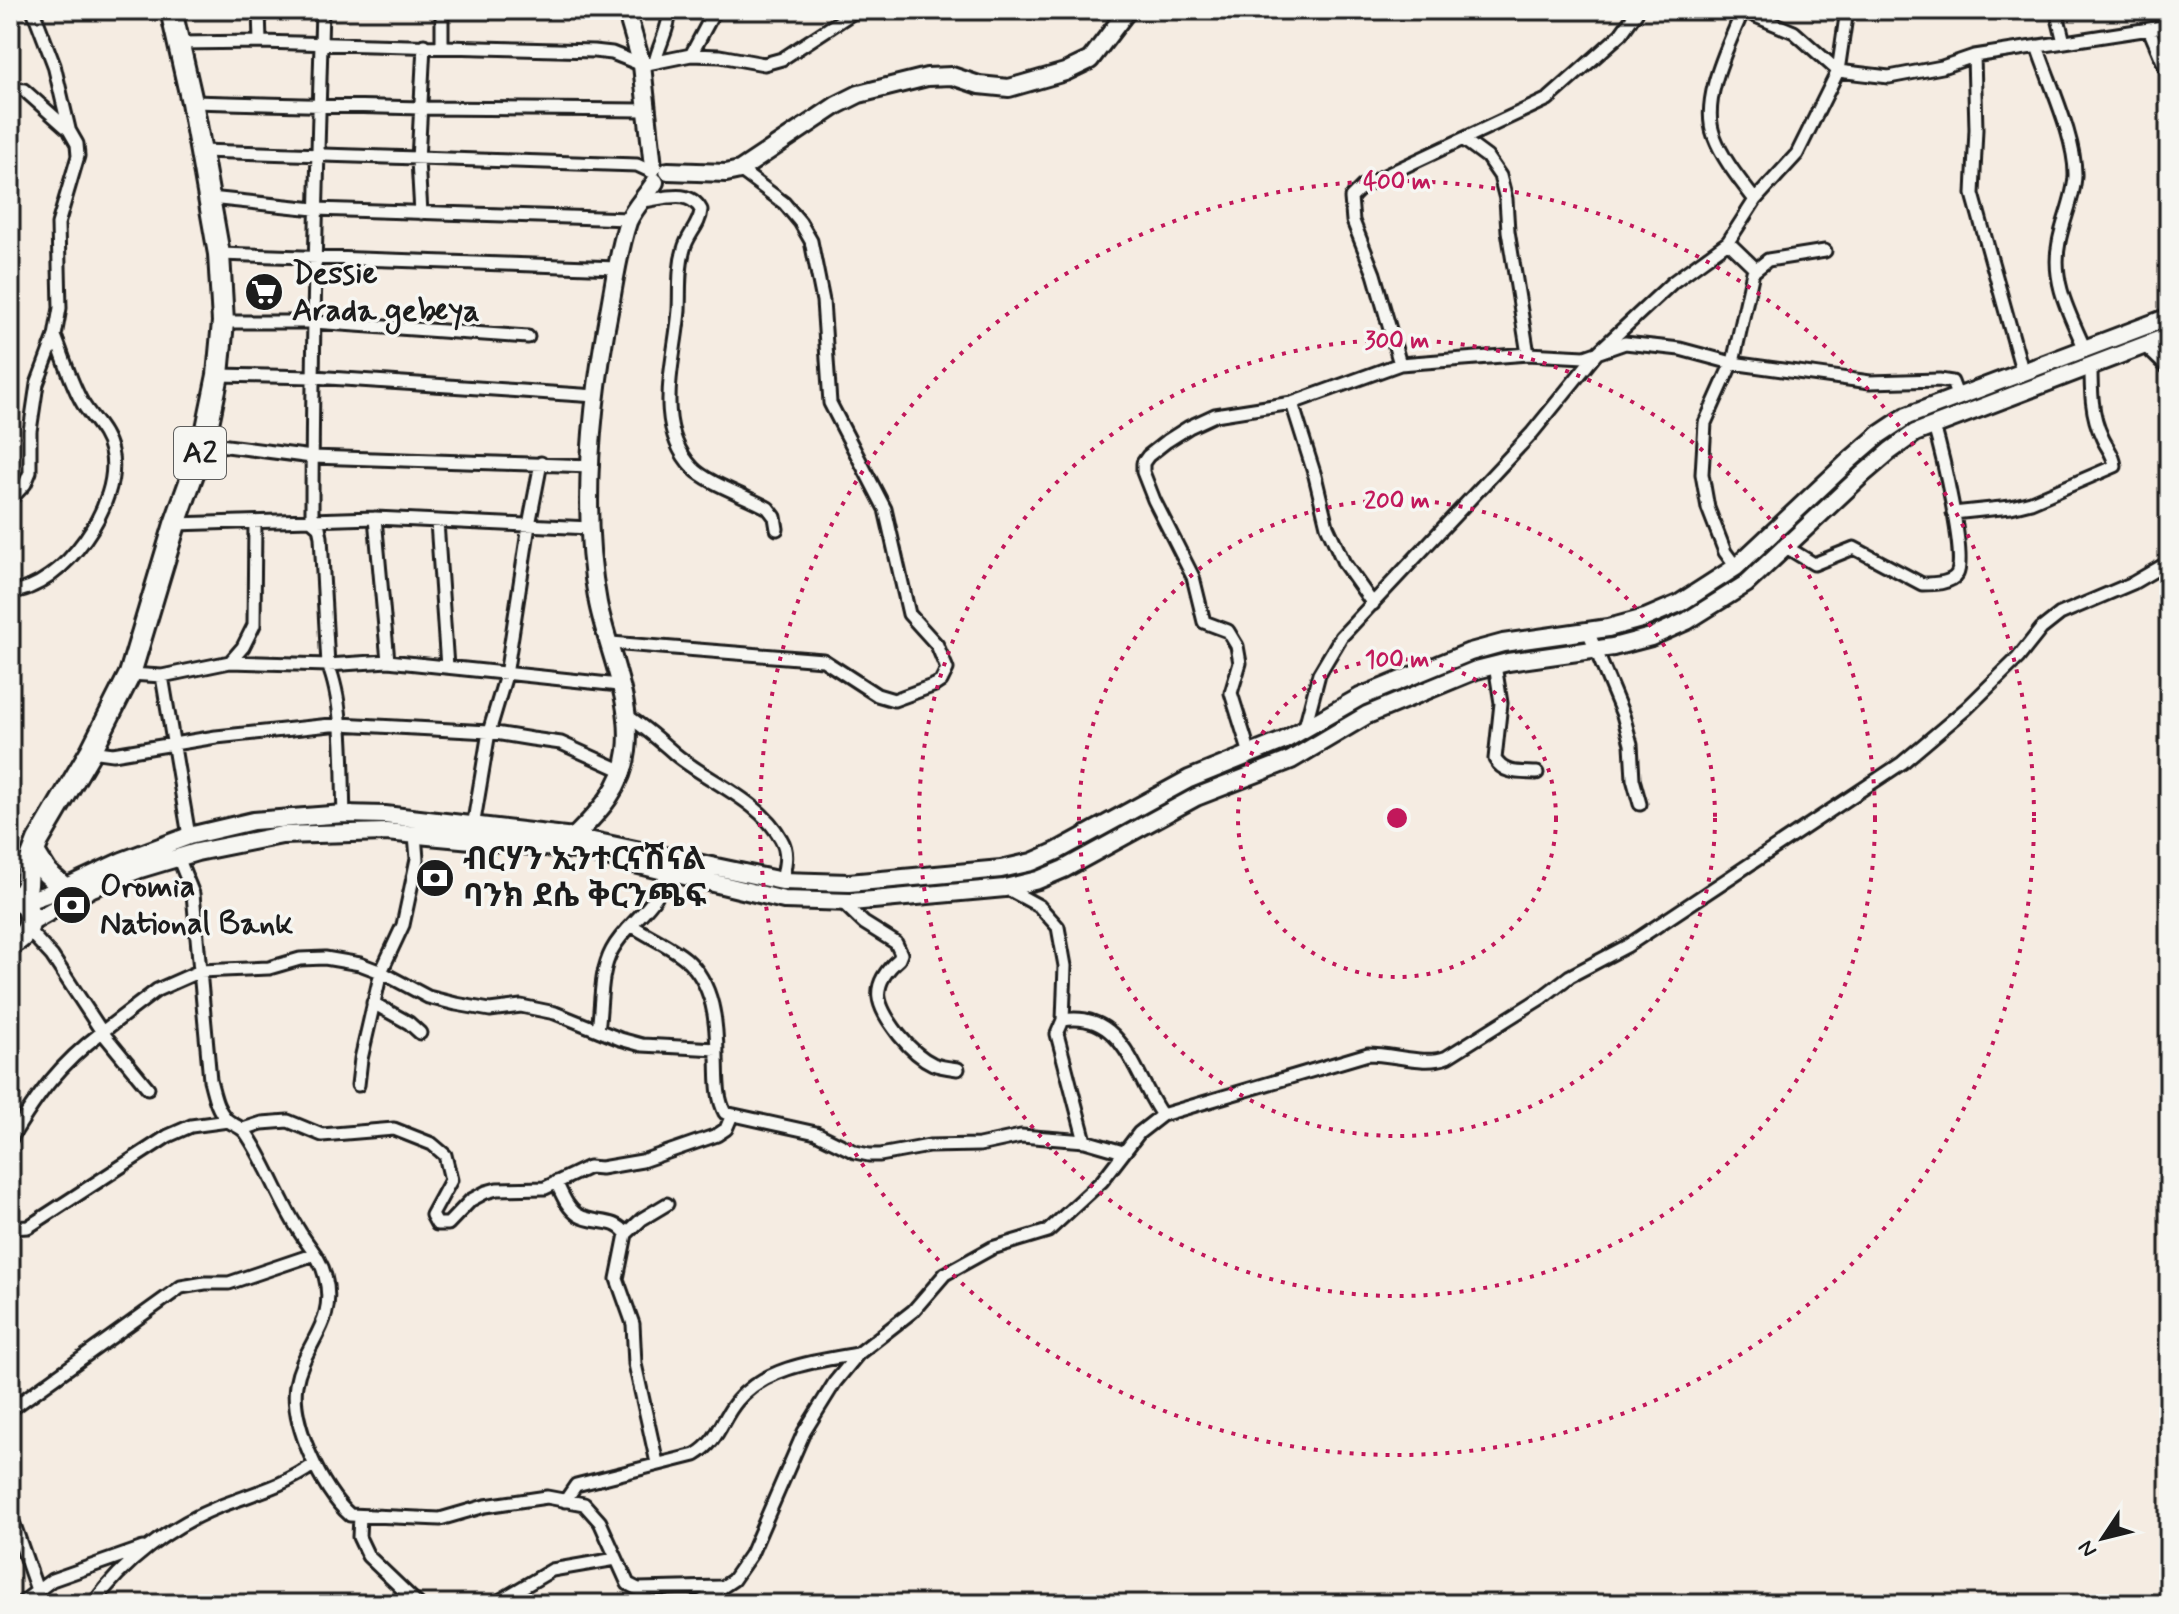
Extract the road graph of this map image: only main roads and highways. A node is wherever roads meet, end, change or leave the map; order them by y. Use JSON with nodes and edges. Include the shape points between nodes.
{"nodes":[{"id":1,"x":171,"y":10,"type":"edge"},
{"id":2,"x":31,"y":859,"type":"junction"},
{"id":3,"x":64,"y":888,"type":"road end"},
{"id":4,"x":16,"y":896,"type":"edge"},
{"id":5,"x":10,"y":944,"type":"edge"}],
"edges":[{"from":1,"to":2,"type":"highway","number":"A2","via":[[219,254],[223,322],[218,375],[204,443],[130,674]]},
{"from":2,"to":3,"type":"highway"},
{"from":2,"to":4,"type":"highway","number":"A2","via":[[27,885]]},
{"from":4,"to":5,"type":"highway","number":"A2","via":[[30,916],[29,927]]}]}
